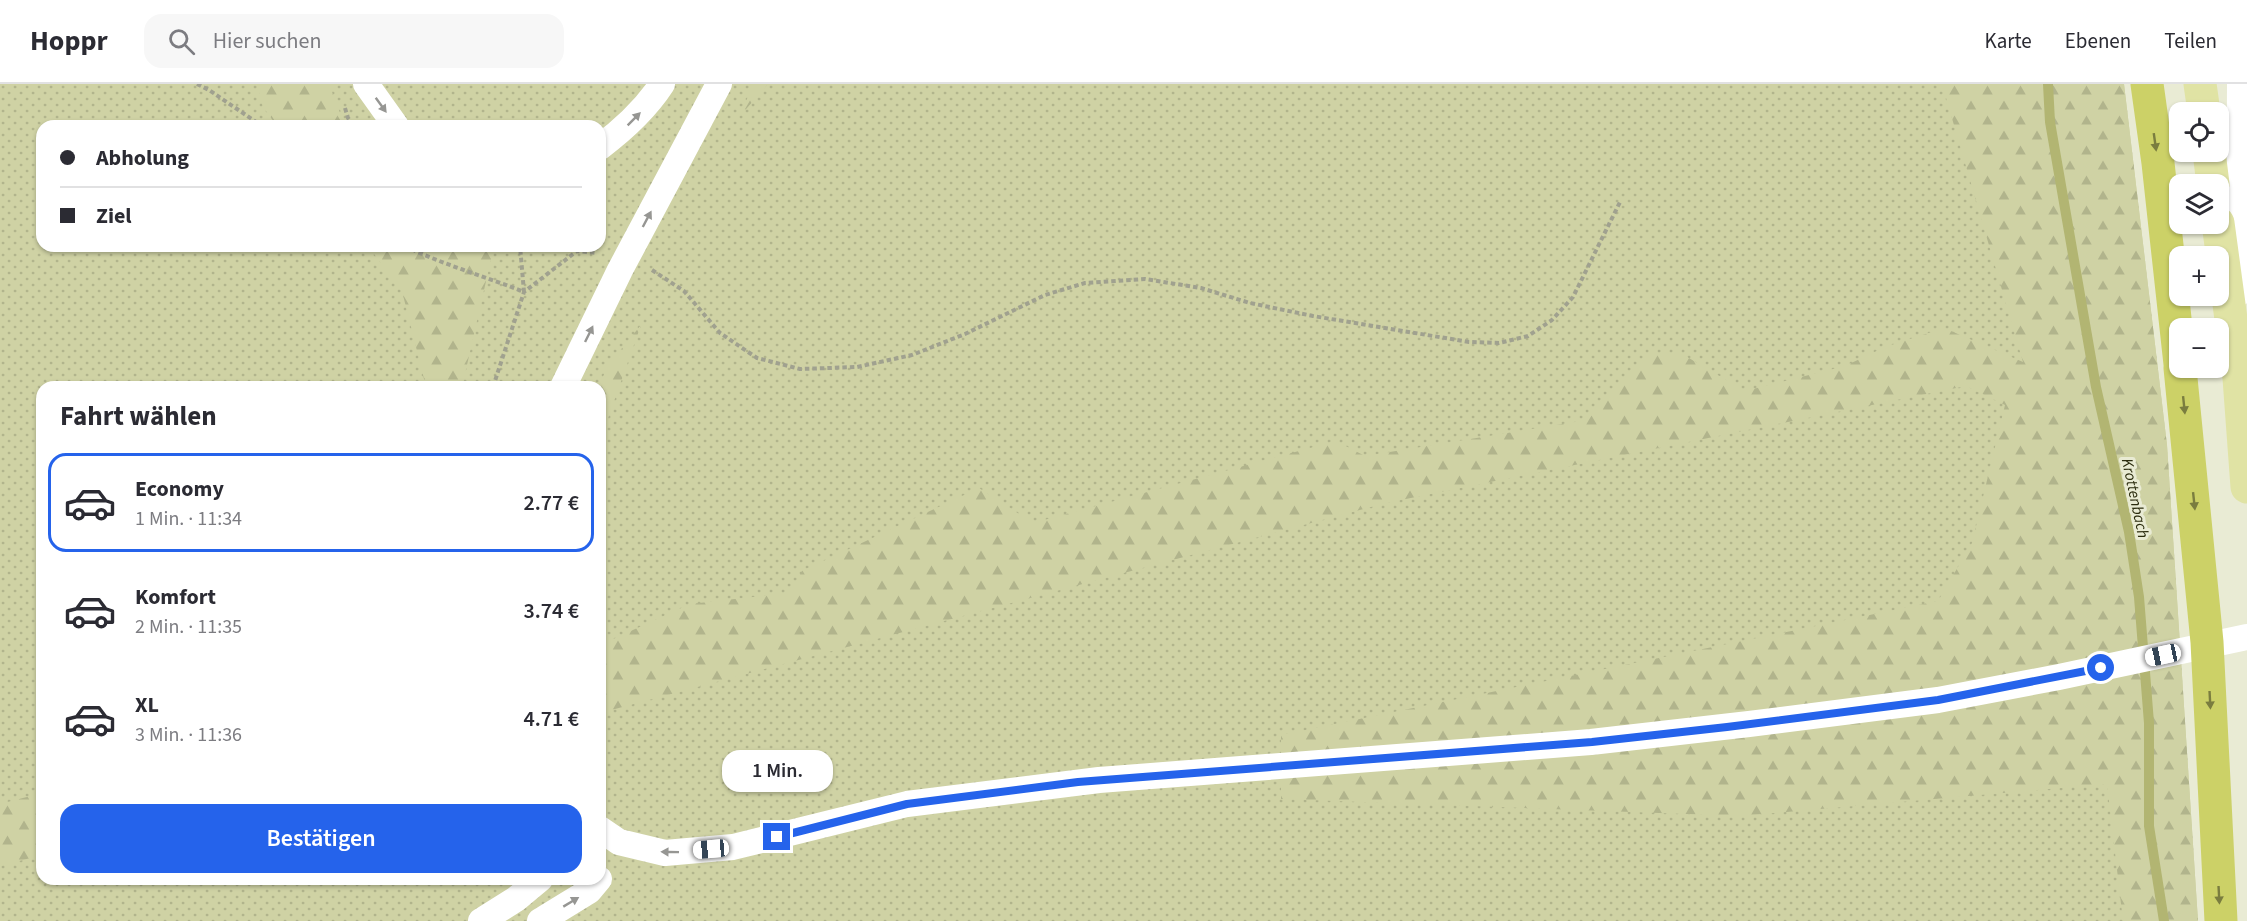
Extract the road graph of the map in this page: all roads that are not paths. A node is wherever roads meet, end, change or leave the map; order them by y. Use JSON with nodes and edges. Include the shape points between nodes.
{"nodes":[{"id":1,"x":366,"y":84,"type":"edge"},
{"id":2,"x":662,"y":84,"type":"edge"},
{"id":3,"x":719,"y":84,"type":"edge"},
{"id":4,"x":2147,"y":84,"type":"edge"},
{"id":5,"x":2200,"y":84,"type":"edge"},
{"id":6,"x":2240,"y":84,"type":"edge"},
{"id":7,"x":2203,"y":102,"type":"edge"},
{"id":8,"x":392,"y":120,"type":"edge"},
{"id":9,"x":606,"y":143,"type":"edge"},
{"id":10,"x":2219,"y":234,"type":"edge"},
{"id":11,"x":2175,"y":318,"type":"edge"},
{"id":12,"x":2181,"y":378,"type":"edge"},
{"id":13,"x":2239,"y":378,"type":"junction"},
{"id":14,"x":566,"y":381,"type":"edge"},
{"id":15,"x":2247,"y":487,"type":"edge"},
{"id":16,"x":2247,"y":637,"type":"edge"},
{"id":17,"x":606,"y":840,"type":"edge"},
{"id":18,"x":606,"y":871,"type":"edge"},
{"id":19,"x":533,"y":885,"type":"edge"},
{"id":20,"x":594,"y":885,"type":"edge"},
{"id":21,"x":482,"y":921,"type":"edge"},
{"id":22,"x":540,"y":921,"type":"edge"},
{"id":23,"x":2221,"y":921,"type":"edge"}],
"edges":[{"from":1,"to":8,"type":"street","one_way":true},
{"from":9,"to":2,"type":"street","one_way":true,"via":[[641,113]]},
{"from":14,"to":3,"type":"street","one_way":true},
{"from":4,"to":11,"type":"highway","one_way":true},
{"from":5,"to":7,"type":"main road"},
{"from":6,"to":13,"type":"street"},
{"from":10,"to":13,"type":"main road"},
{"from":12,"to":23,"type":"highway","one_way":true,"via":[[2207,642]]},
{"from":13,"to":15,"type":"main road"},
{"from":16,"to":17,"type":"street","one_way":true,"via":[[1938,700],[1614,739],[1042,787],[907,804],[733,848],[665,853]]},
{"from":17,"to":18,"type":"street"},
{"from":19,"to":21,"type":"street"},
{"from":22,"to":20,"type":"street","one_way":true}]}
